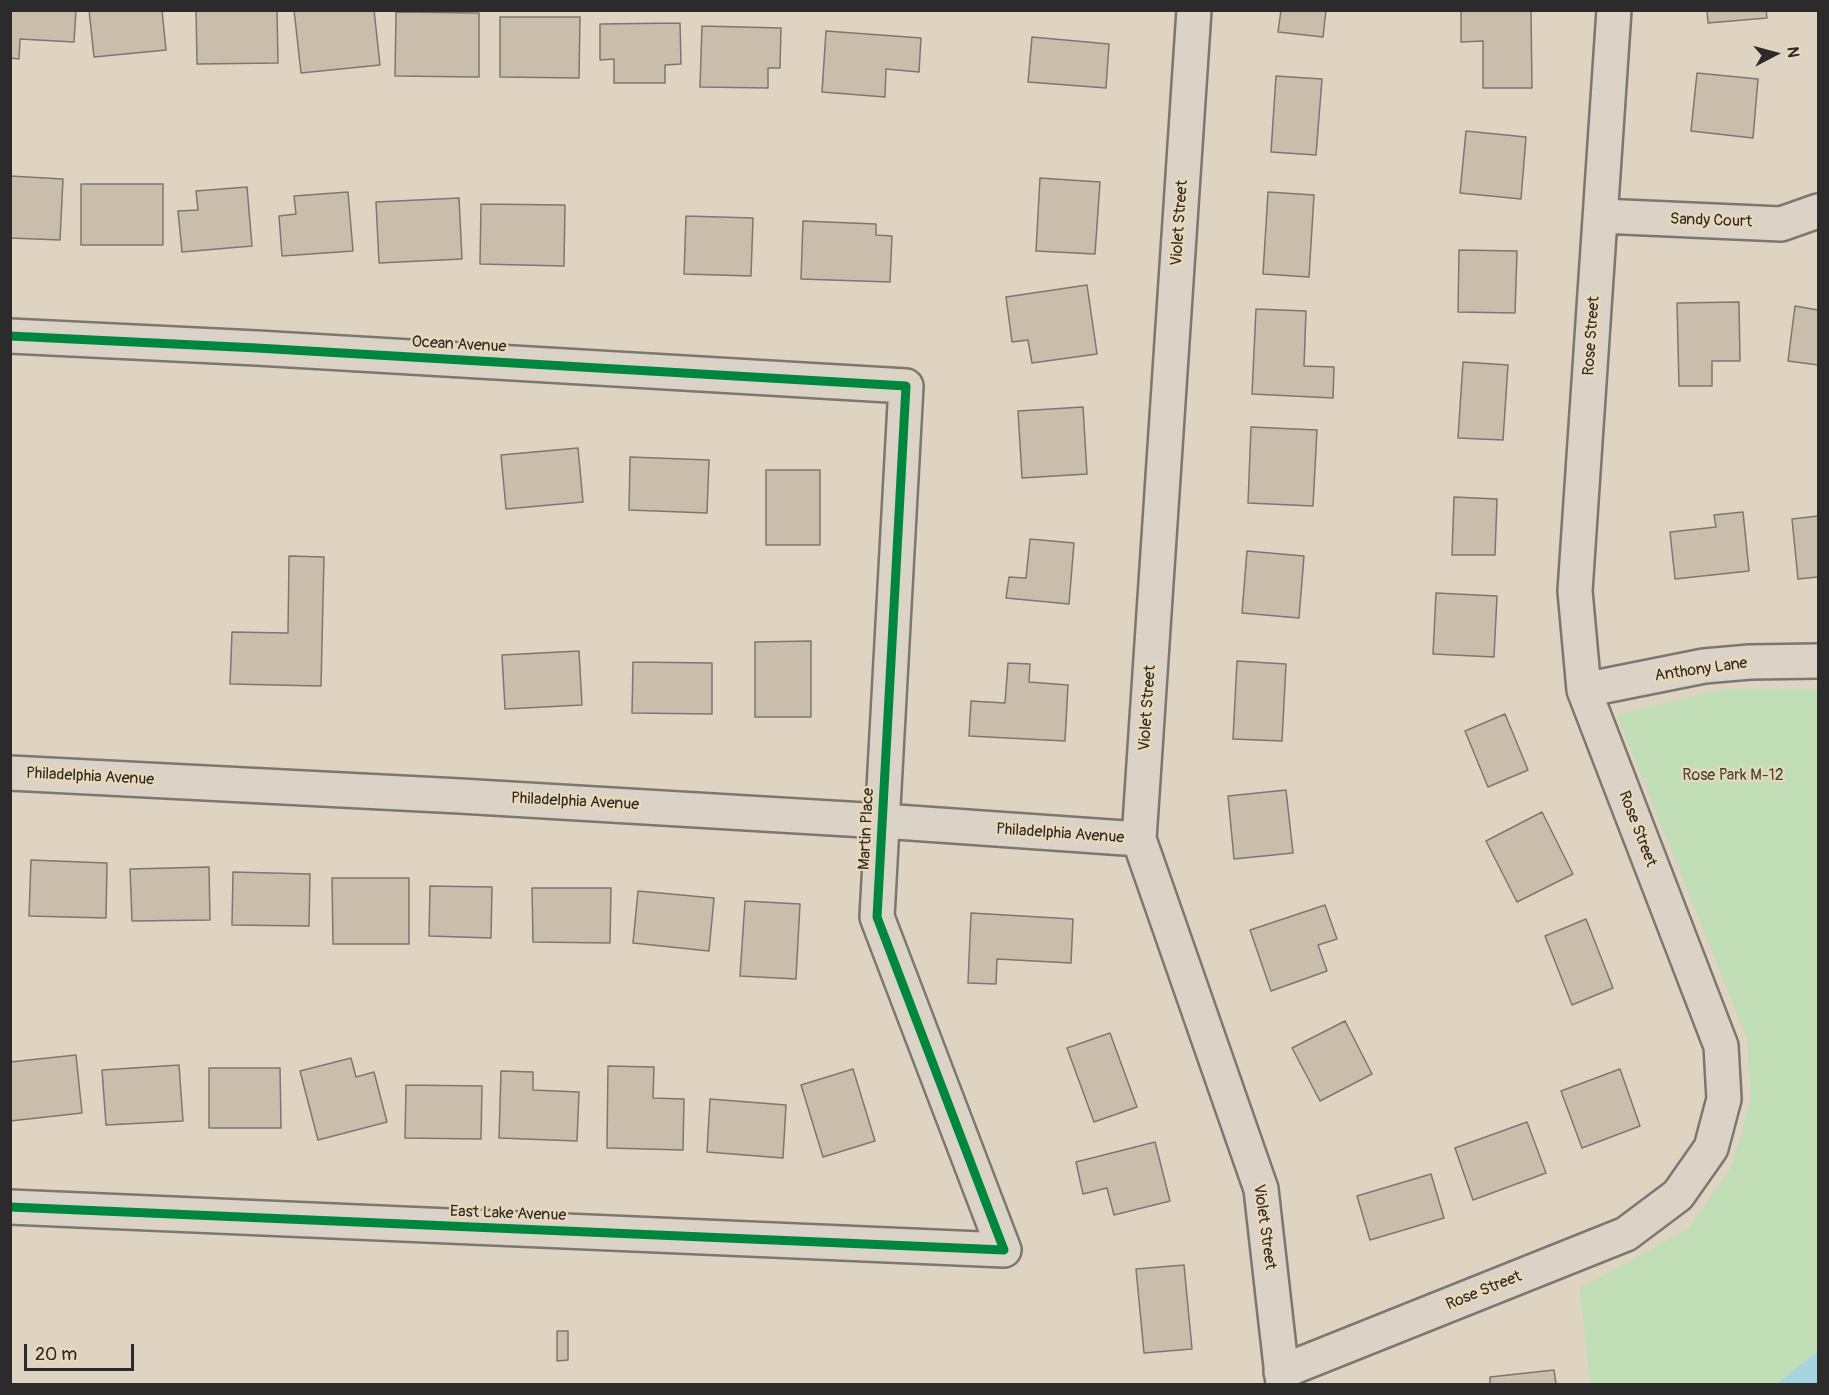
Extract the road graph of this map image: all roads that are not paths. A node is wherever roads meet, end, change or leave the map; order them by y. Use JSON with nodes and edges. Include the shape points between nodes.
{"nodes":[{"id":1,"x":1194,"y":10,"type":"edge"},
{"id":2,"x":1614,"y":10,"type":"edge"},
{"id":3,"x":1818,"y":211,"type":"edge"},
{"id":4,"x":1600,"y":216,"type":"junction"},
{"id":5,"x":10,"y":336,"type":"edge"},
{"id":6,"x":906,"y":386,"type":"joint"},
{"id":7,"x":1818,"y":661,"type":"edge"},
{"id":8,"x":1584,"y":690,"type":"junction"},
{"id":9,"x":10,"y":773,"type":"edge"},
{"id":10,"x":882,"y":821,"type":"junction"},
{"id":11,"x":1139,"y":839,"type":"junction"},
{"id":12,"x":10,"y":1208,"type":"edge"},
{"id":13,"x":1004,"y":1250,"type":"joint"},
{"id":14,"x":1282,"y":1378,"type":"edge"}],
"edges":[{"from":1,"to":11,"type":"street","name":"Violet Street"},
{"from":2,"to":4,"type":"street","name":"Rose Street"},
{"from":3,"to":4,"type":"street","name":"Sandy Court","via":[[1781,224]]},
{"from":4,"to":8,"type":"street","name":"Rose Street","via":[[1575,591]]},
{"from":5,"to":6,"type":"street","name":"Ocean Avenue"},
{"from":6,"to":10,"type":"street","name":"Martin Place"},
{"from":7,"to":8,"type":"street","name":"Anthony Lane","via":[[1704,666]]},
{"from":8,"to":14,"type":"street","name":"Rose Street","via":[[1721,1046],[1724,1099],[1711,1148],[1678,1195],[1626,1234]]},
{"from":9,"to":10,"type":"street","name":"Philadelphia Avenue"},
{"from":10,"to":11,"type":"street","name":"Philadelphia Avenue"},
{"from":10,"to":13,"type":"street","name":"Martin Place","via":[[877,917]]},
{"from":11,"to":14,"type":"street","name":"Violet Street","via":[[1261,1189]]},
{"from":12,"to":13,"type":"street","name":"East Lake Avenue"}]}
